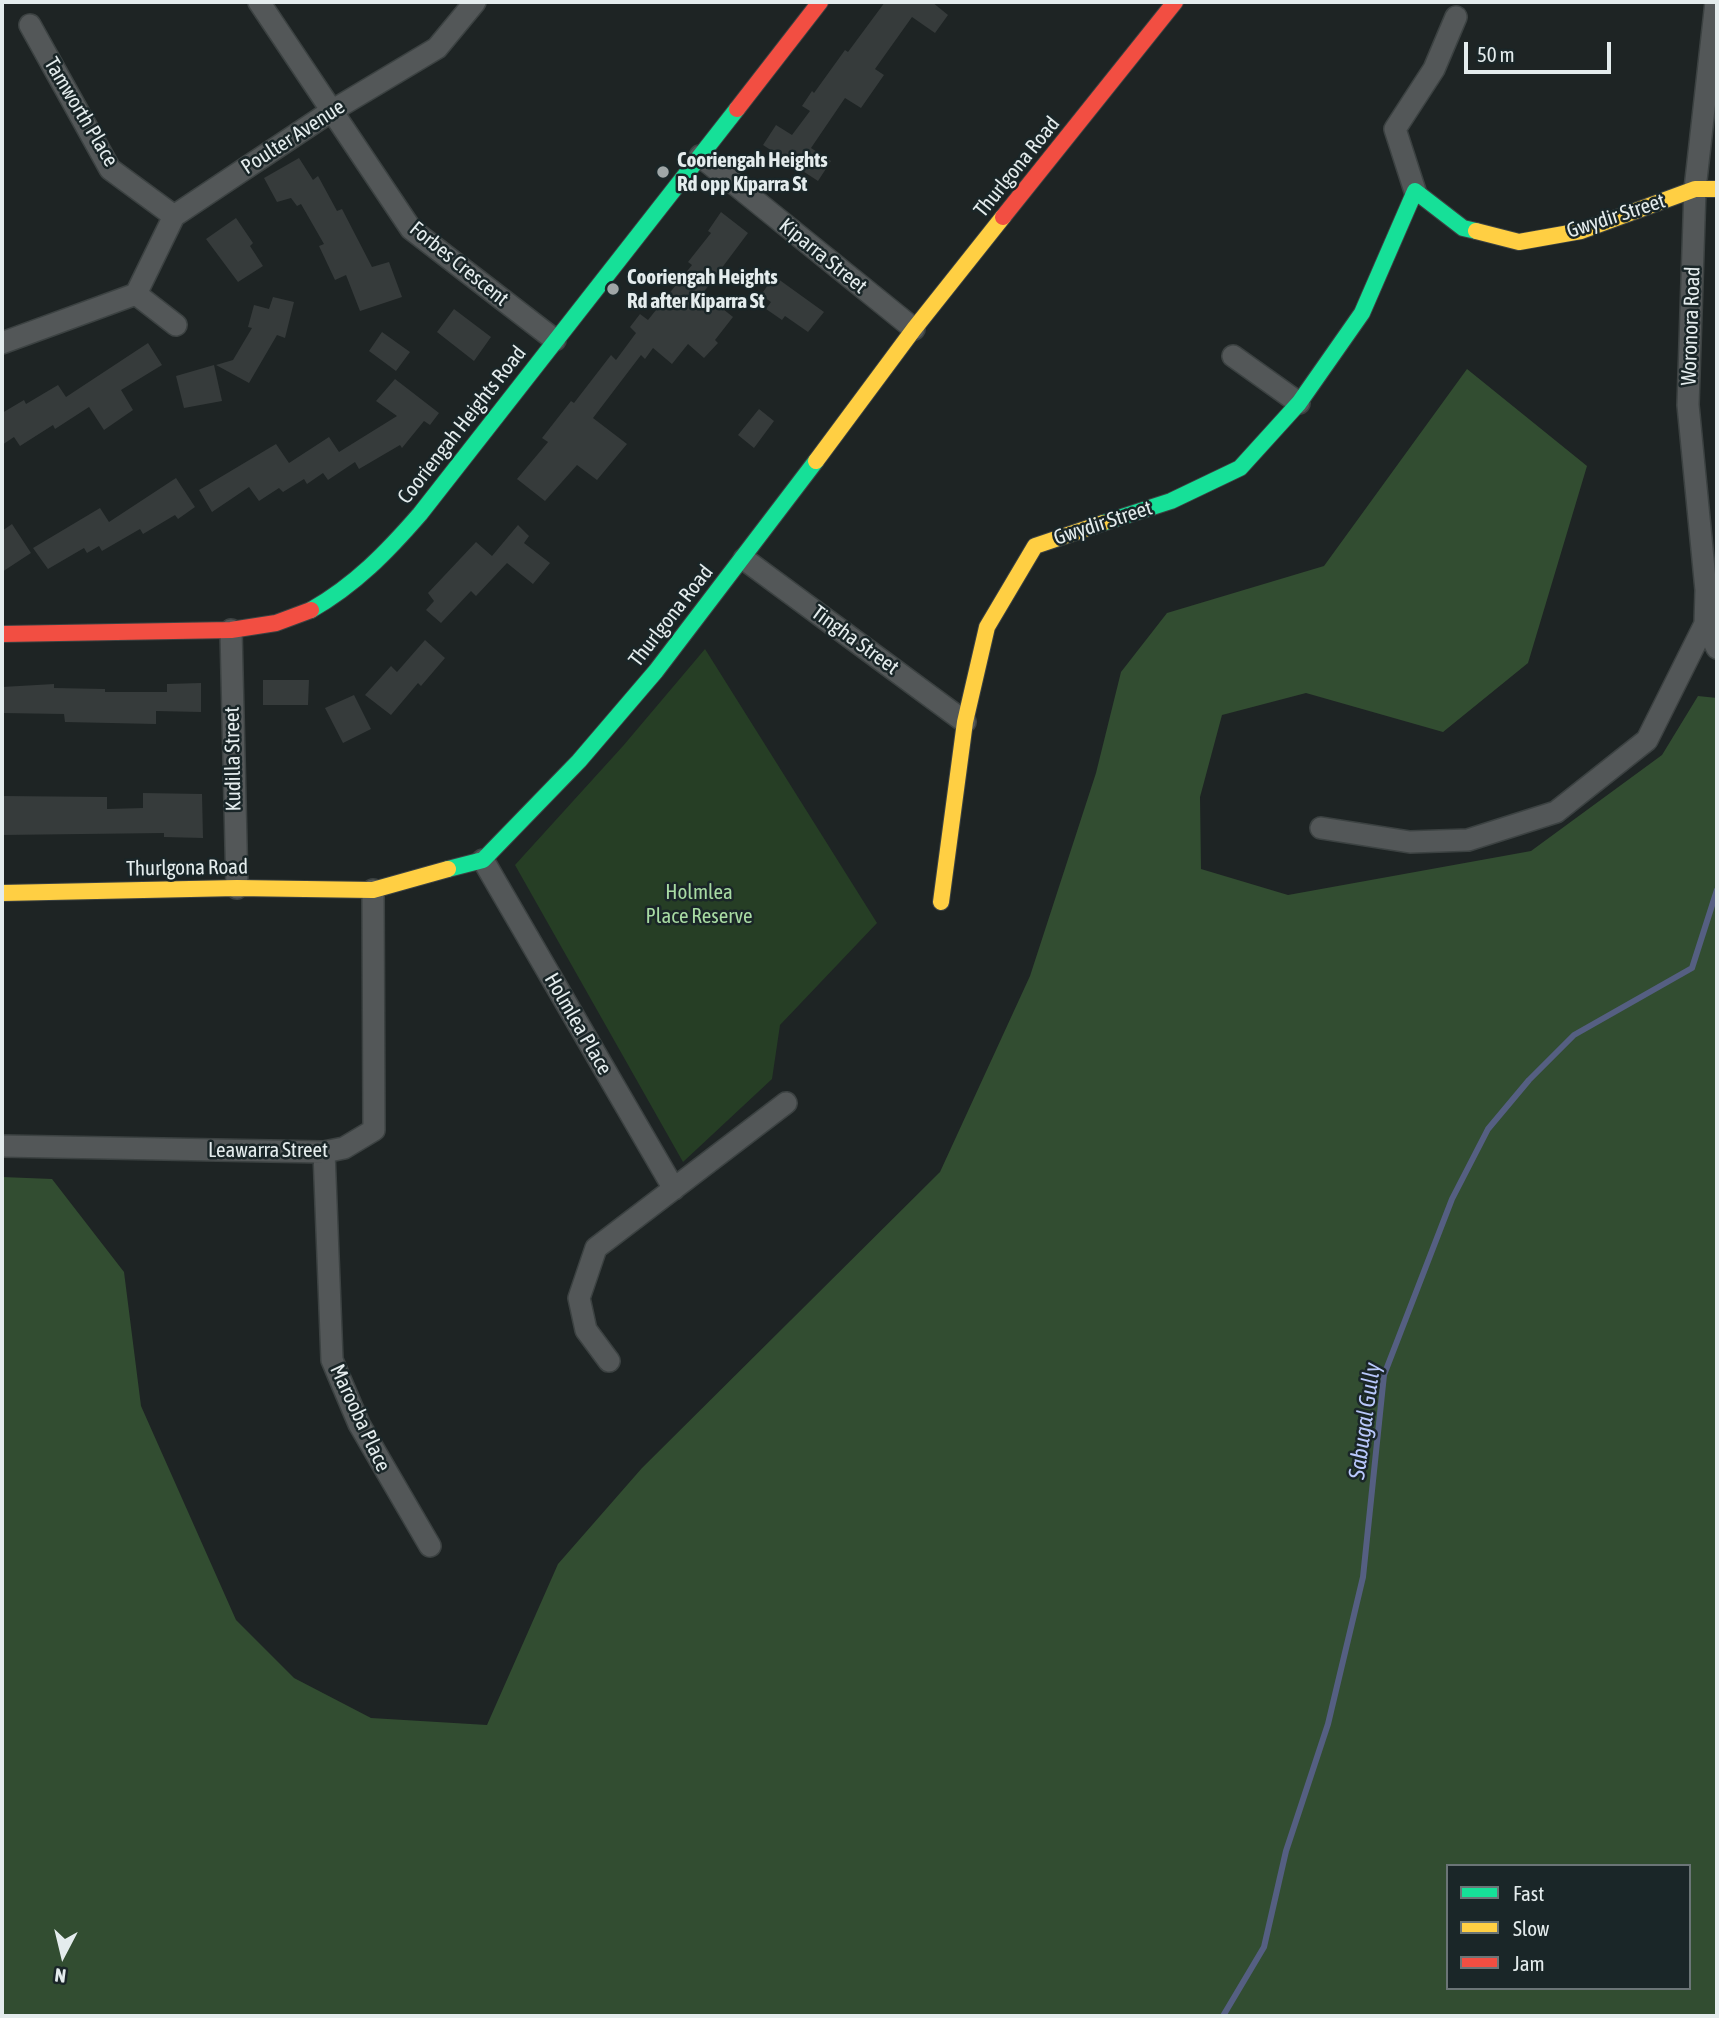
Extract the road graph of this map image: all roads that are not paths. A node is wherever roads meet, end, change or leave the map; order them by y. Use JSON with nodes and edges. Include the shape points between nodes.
{"nodes":[{"id":1,"x":259,"y":2,"type":"edge"},
{"id":2,"x":475,"y":2,"type":"edge"},
{"id":3,"x":820,"y":2,"type":"edge"},
{"id":4,"x":1175,"y":2,"type":"edge"},
{"id":5,"x":1716,"y":2,"type":"edge"},
{"id":6,"x":1456,"y":18,"type":"dead end"},
{"id":7,"x":30,"y":25,"type":"dead end"},
{"id":8,"x":330,"y":112,"type":"junction"},
{"id":9,"x":700,"y":156,"type":"junction"},
{"id":10,"x":1695,"y":189,"type":"junction"},
{"id":11,"x":1717,"y":189,"type":"edge"},
{"id":12,"x":1416,"y":191,"type":"junction"},
{"id":13,"x":174,"y":216,"type":"junction"},
{"id":14,"x":136,"y":294,"type":"junction"},
{"id":15,"x":176,"y":325,"type":"dead end"},
{"id":16,"x":914,"y":329,"type":"junction"},
{"id":17,"x":555,"y":340,"type":"junction"},
{"id":18,"x":2,"y":343,"type":"edge"},
{"id":19,"x":1233,"y":356,"type":"dead end"},
{"id":20,"x":1299,"y":403,"type":"junction"},
{"id":21,"x":744,"y":559,"type":"junction"},
{"id":22,"x":1705,"y":624,"type":"junction"},
{"id":23,"x":231,"y":630,"type":"junction"},
{"id":24,"x":2,"y":634,"type":"edge"},
{"id":25,"x":1717,"y":648,"type":"edge"},
{"id":26,"x":965,"y":722,"type":"junction"},
{"id":27,"x":1321,"y":828,"type":"dead end"},
{"id":28,"x":483,"y":860,"type":"junction"},
{"id":29,"x":237,"y":888,"type":"junction"},
{"id":30,"x":373,"y":890,"type":"junction"},
{"id":31,"x":2,"y":893,"type":"edge"},
{"id":32,"x":941,"y":902,"type":"dead end"},
{"id":33,"x":786,"y":1103,"type":"dead end"},
{"id":34,"x":2,"y":1146,"type":"edge"},
{"id":35,"x":324,"y":1152,"type":"junction"},
{"id":36,"x":674,"y":1189,"type":"junction"},
{"id":37,"x":609,"y":1361,"type":"dead end"},
{"id":38,"x":430,"y":1546,"type":"dead end"}],
"edges":[{"from":1,"to":8,"type":"street","name":"Forbes Crescent"},
{"from":2,"to":8,"type":"street","name":"Poulter Avenue","via":[[437,48]]},
{"from":3,"to":9,"type":"street","name":"Cooriengah Heights Road"},
{"from":4,"to":16,"type":"street","name":"Thurlgona Road"},
{"from":5,"to":10,"type":"street","name":"Woronora Road"},
{"from":6,"to":12,"type":"street","via":[[1433,69],[1395,129]]},
{"from":7,"to":13,"type":"street","name":"Tamworth Place","via":[[110,169]]},
{"from":8,"to":13,"type":"street","name":"Poulter Avenue"},
{"from":8,"to":17,"type":"street","name":"Forbes Crescent","via":[[411,229]]},
{"from":9,"to":16,"type":"street","name":"Kiparra Street"},
{"from":9,"to":17,"type":"street","name":"Cooriengah Heights Road"},
{"from":10,"to":11,"type":"street"},
{"from":10,"to":12,"type":"street","name":"Gwydir Street","via":[[1581,231],[1519,242],[1463,228]]},
{"from":10,"to":22,"type":"street","name":"Woronora Road","via":[[1688,405],[1706,590]]},
{"from":12,"to":20,"type":"street","name":"Gwydir Street","via":[[1362,313]]},
{"from":13,"to":14,"type":"street"},
{"from":14,"to":15,"type":"street"},
{"from":14,"to":18,"type":"street"},
{"from":16,"to":21,"type":"street","name":"Thurlgona Road"},
{"from":17,"to":23,"type":"street","name":"Cooriengah Heights Road","via":[[420,514],[360,578],[334,598],[299,615],[261,627]]},
{"from":19,"to":20,"type":"street"},
{"from":20,"to":26,"type":"street","name":"Gwydir Street","via":[[1240,468],[1171,501],[1035,546],[987,627]]},
{"from":21,"to":26,"type":"street","name":"Tingha Street"},
{"from":21,"to":28,"type":"street","name":"Thurlgona Road","via":[[579,761]]},
{"from":22,"to":25,"type":"street","name":"Woronora Road"},
{"from":22,"to":27,"type":"street","via":[[1647,740],[1556,812],[1468,840],[1410,842]]},
{"from":23,"to":24,"type":"street","name":"Cooriengah Heights Road"},
{"from":23,"to":29,"type":"street","name":"Kudilla Street"},
{"from":26,"to":32,"type":"street","name":"Gwydir Street"},
{"from":28,"to":30,"type":"street","name":"Thurlgona Road"},
{"from":28,"to":36,"type":"street","name":"Holmlea Place"},
{"from":29,"to":30,"type":"street","name":"Thurlgona Road"},
{"from":29,"to":31,"type":"street","name":"Thurlgona Road"},
{"from":30,"to":35,"type":"street","name":"Leawarra Street","via":[[374,1130],[344,1148]]},
{"from":33,"to":36,"type":"street"},
{"from":34,"to":35,"type":"street","name":"Leawarra Street"},
{"from":35,"to":38,"type":"street","name":"Marooba Place","via":[[332,1360],[359,1424]]},
{"from":36,"to":37,"type":"street","via":[[596,1248],[591,1261],[579,1298],[586,1330]]}]}
